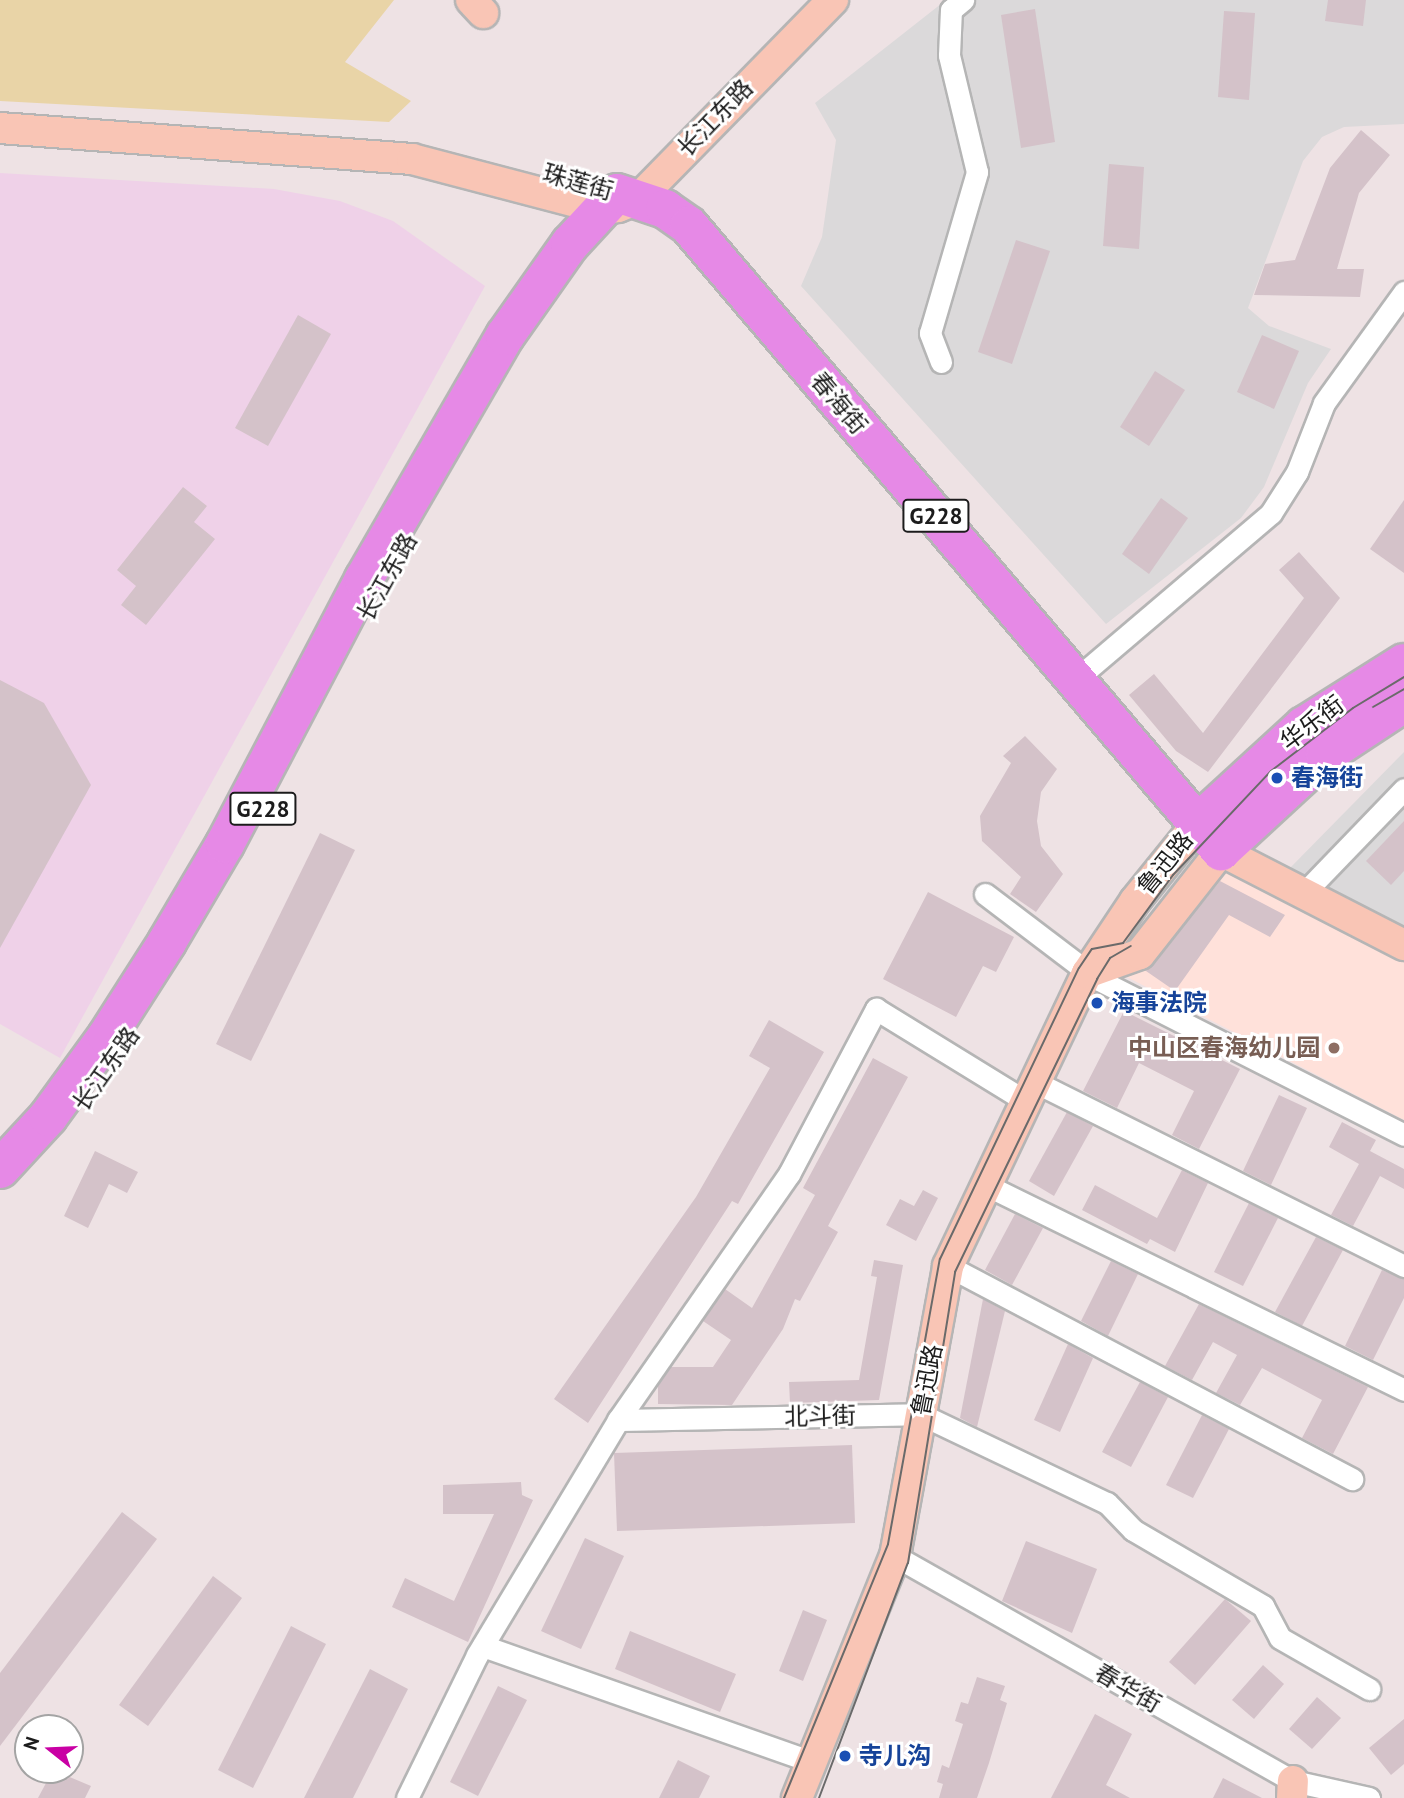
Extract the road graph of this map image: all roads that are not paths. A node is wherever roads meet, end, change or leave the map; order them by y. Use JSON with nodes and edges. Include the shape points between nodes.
{"nodes":[{"id":1,"x":803,"y":0,"type":"edge"},
{"id":2,"x":833,"y":0,"type":"edge"},
{"id":3,"x":962,"y":0,"type":"edge"},
{"id":4,"x":0,"y":109,"type":"edge"},
{"id":5,"x":0,"y":128,"type":"edge"},
{"id":6,"x":619,"y":200,"type":"junction"},
{"id":7,"x":1404,"y":292,"type":"edge"},
{"id":8,"x":941,"y":362,"type":"dead end"},
{"id":9,"x":1404,"y":663,"type":"edge"},
{"id":10,"x":1075,"y":680,"type":"junction"},
{"id":11,"x":1404,"y":704,"type":"edge"},
{"id":12,"x":1404,"y":789,"type":"edge"},
{"id":13,"x":1209,"y":837,"type":"junction"},
{"id":14,"x":1304,"y":893,"type":"junction"},
{"id":15,"x":985,"y":894,"type":"dead end"},
{"id":16,"x":1404,"y":945,"type":"edge"},
{"id":17,"x":1087,"y":973,"type":"junction"},
{"id":18,"x":1029,"y":1090,"type":"junction"},
{"id":19,"x":1404,"y":1135,"type":"edge"},
{"id":20,"x":0,"y":1169,"type":"edge"},
{"id":21,"x":984,"y":1184,"type":"junction"},
{"id":22,"x":0,"y":1198,"type":"edge"},
{"id":23,"x":948,"y":1266,"type":"junction"},
{"id":24,"x":1404,"y":1266,"type":"edge"},
{"id":25,"x":1404,"y":1390,"type":"edge"},
{"id":26,"x":920,"y":1414,"type":"junction"},
{"id":27,"x":618,"y":1420,"type":"junction"},
{"id":28,"x":1352,"y":1479,"type":"dead end"},
{"id":29,"x":895,"y":1556,"type":"junction"},
{"id":30,"x":483,"y":1646,"type":"junction"},
{"id":31,"x":1369,"y":1689,"type":"dead end"},
{"id":32,"x":812,"y":1762,"type":"junction"},
{"id":33,"x":1292,"y":1789,"type":"edge"},
{"id":34,"x":407,"y":1798,"type":"edge"},
{"id":35,"x":797,"y":1798,"type":"edge"},
{"id":36,"x":1369,"y":1798,"type":"edge"}],
"edges":[{"from":1,"to":6,"type":"main road","name":"长江东路"},
{"from":2,"to":6,"type":"main road","name":"长江东路"},
{"from":3,"to":8,"type":"street","via":[[951,10],[949,55],[977,172],[930,332]]},
{"from":4,"to":6,"type":"main road","name":"珠莲街","via":[[415,140]]},
{"from":5,"to":6,"type":"main road","name":"珠莲街","via":[[412,159]]},
{"from":6,"to":10,"type":"highway","name":"春海街","number":"G228","via":[[665,209],[689,226]]},
{"from":6,"to":20,"type":"highway","name":"长江东路","number":"G228","via":[[550,271],[486,367],[364,579],[225,844],[167,942],[48,1117]]},
{"from":6,"to":22,"type":"highway","name":"长江东路","number":"G228","via":[[587,254],[501,375],[379,588],[240,852],[137,1026],[62,1130]]},
{"from":7,"to":10,"type":"street","via":[[1324,403],[1297,472],[1271,513]]},
{"from":9,"to":13,"type":"highway","name":"华乐街","via":[[1304,726]]},
{"from":10,"to":13,"type":"highway","name":"春海街","number":"G228"},
{"from":11,"to":13,"type":"highway","name":"华乐街"},
{"from":12,"to":14,"type":"street"},
{"from":13,"to":14,"type":"main road","name":"春海街"},
{"from":13,"to":17,"type":"main road","name":"鲁迅路","via":[[1135,901]]},
{"from":14,"to":16,"type":"main road","name":"春海街"},
{"from":15,"to":17,"type":"street"},
{"from":17,"to":18,"type":"main road","name":"鲁迅路"},
{"from":17,"to":19,"type":"street"},
{"from":18,"to":21,"type":"main road","name":"鲁迅路"},
{"from":18,"to":24,"type":"street"},
{"from":18,"to":27,"type":"street","via":[[876,1009],[789,1174]]},
{"from":21,"to":23,"type":"main road","name":"鲁迅路"},
{"from":21,"to":25,"type":"street"},
{"from":23,"to":26,"type":"main road","name":"鲁迅路"},
{"from":23,"to":28,"type":"street"},
{"from":26,"to":27,"type":"street","name":"北斗街"},
{"from":26,"to":29,"type":"main road","name":"鲁迅路"},
{"from":26,"to":31,"type":"street","name":"北斗街","via":[[1107,1503],[1133,1530],[1263,1606],[1280,1638]]},
{"from":27,"to":30,"type":"street"},
{"from":29,"to":32,"type":"main road","name":"鲁迅路"},
{"from":29,"to":33,"type":"street","name":"春华街"},
{"from":30,"to":32,"type":"street"},
{"from":30,"to":34,"type":"street"},
{"from":32,"to":35,"type":"main road","name":"鲁迅路"},
{"from":33,"to":36,"type":"street","name":"春华街"}]}
